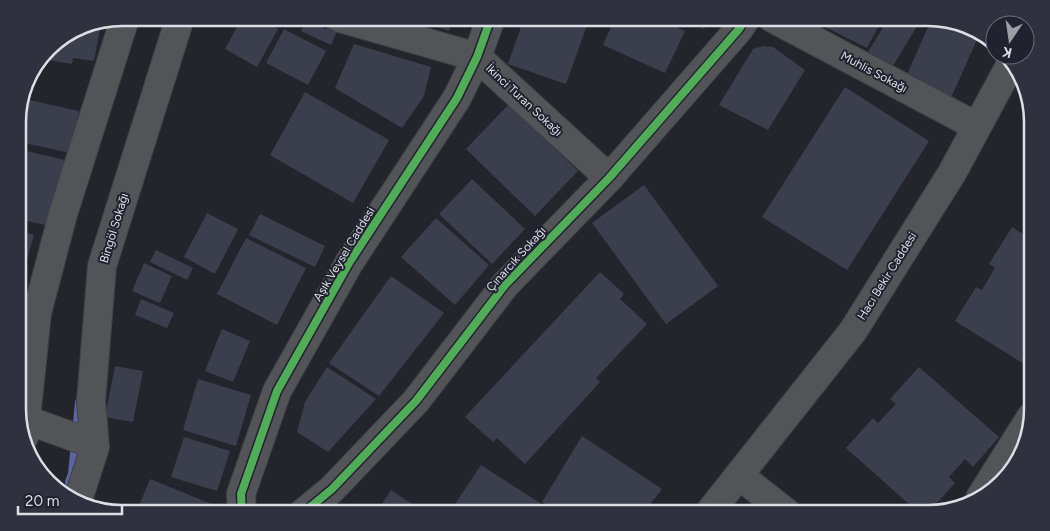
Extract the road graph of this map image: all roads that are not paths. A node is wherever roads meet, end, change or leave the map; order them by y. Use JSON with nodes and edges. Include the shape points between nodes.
{"nodes":[{"id":1,"x":123,"y":26,"type":"edge"},
{"id":2,"x":177,"y":26,"type":"edge"},
{"id":3,"x":368,"y":26,"type":"edge"},
{"id":4,"x":488,"y":26,"type":"edge"},
{"id":5,"x":741,"y":26,"type":"edge"},
{"id":6,"x":787,"y":26,"type":"edge"},
{"id":7,"x":477,"y":57,"type":"junction"},
{"id":8,"x":1008,"y":69,"type":"edge"},
{"id":9,"x":976,"y":126,"type":"junction"},
{"id":10,"x":609,"y":178,"type":"junction"},
{"id":11,"x":26,"y":401,"type":"edge"},
{"id":12,"x":28,"y":426,"type":"edge"},
{"id":13,"x":1020,"y":435,"type":"edge"},
{"id":14,"x":80,"y":441,"type":"junction"},
{"id":15,"x":740,"y":476,"type":"junction"},
{"id":16,"x":990,"y":481,"type":"edge"},
{"id":17,"x":77,"y":494,"type":"edge"},
{"id":18,"x":242,"y":505,"type":"edge"},
{"id":19,"x":313,"y":505,"type":"edge"},
{"id":20,"x":716,"y":505,"type":"edge"},
{"id":21,"x":777,"y":505,"type":"edge"}],
"edges":[{"from":1,"to":11,"type":"street","via":[[47,270],[37,313]]},
{"from":2,"to":14,"type":"street","name":"Bingöl Sokağı","via":[[102,266],[91,401]]},
{"from":3,"to":7,"type":"street","name":"İkinci Turan Sokağı"},
{"from":4,"to":7,"type":"street","name":"Aşık Veysel Caddesi"},
{"from":5,"to":10,"type":"street","name":"Çınarcık Sokağı"},
{"from":6,"to":9,"type":"street","name":"Muhlis Sokağı"},
{"from":7,"to":10,"type":"street","name":"İkinci Turan Sokağı"},
{"from":7,"to":18,"type":"street","name":"Aşık Veysel Caddesi","via":[[457,98],[349,263],[278,391],[241,494]]},
{"from":8,"to":9,"type":"street","name":"Hacı Bekir Caddesi"},
{"from":9,"to":15,"type":"street","name":"Hacı Bekir Caddesi","via":[[952,173],[853,331]]},
{"from":10,"to":19,"type":"street","name":"Çınarcık Sokağı","via":[[505,285],[416,401]]},
{"from":12,"to":14,"type":"street"},
{"from":13,"to":16,"type":"street"},
{"from":14,"to":17,"type":"street","name":"Bingöl Sokağı"},
{"from":15,"to":20,"type":"street","name":"Hacı Bekir Caddesi"},
{"from":15,"to":21,"type":"street"}]}
